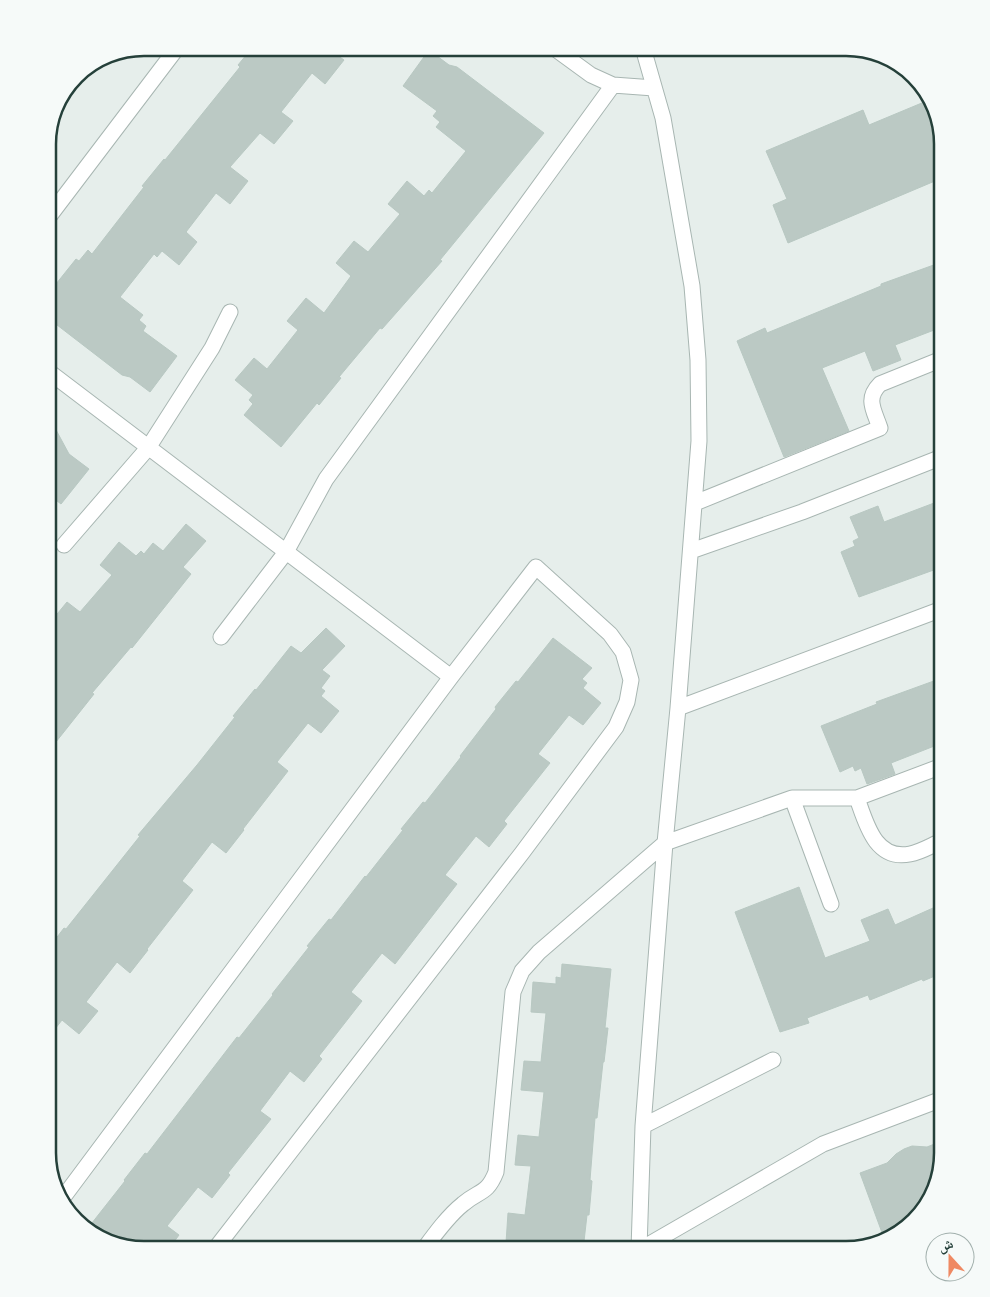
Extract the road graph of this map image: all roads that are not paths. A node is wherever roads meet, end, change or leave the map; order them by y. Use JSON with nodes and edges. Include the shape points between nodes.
{"nodes":[{"id":1,"x":171,"y":56,"type":"edge"},
{"id":2,"x":565,"y":56,"type":"edge"},
{"id":3,"x":645,"y":56,"type":"edge"},
{"id":4,"x":613,"y":85,"type":"junction"},
{"id":5,"x":654,"y":88,"type":"junction"},
{"id":6,"x":56,"y":207,"type":"edge"},
{"id":7,"x":230,"y":312,"type":"dead end"},
{"id":8,"x":934,"y":363,"type":"edge"},
{"id":9,"x":56,"y":377,"type":"edge"},
{"id":10,"x":148,"y":448,"type":"junction"},
{"id":11,"x":934,"y":461,"type":"edge"},
{"id":12,"x":694,"y":503,"type":"junction"},
{"id":13,"x":64,"y":545,"type":"dead end"},
{"id":14,"x":691,"y":551,"type":"junction"},
{"id":15,"x":286,"y":552,"type":"junction"},
{"id":16,"x":934,"y":612,"type":"edge"},
{"id":17,"x":221,"y":637,"type":"dead end"},
{"id":18,"x":451,"y":677,"type":"junction"},
{"id":19,"x":678,"y":708,"type":"junction"},
{"id":20,"x":934,"y":769,"type":"edge"},
{"id":21,"x":792,"y":798,"type":"junction"},
{"id":22,"x":857,"y":798,"type":"junction"},
{"id":23,"x":665,"y":843,"type":"junction"},
{"id":24,"x":934,"y":844,"type":"edge"},
{"id":25,"x":831,"y":904,"type":"dead end"},
{"id":26,"x":773,"y":1060,"type":"dead end"},
{"id":27,"x":934,"y":1102,"type":"edge"},
{"id":28,"x":643,"y":1126,"type":"junction"},
{"id":29,"x":66,"y":1193,"type":"edge"},
{"id":30,"x":223,"y":1241,"type":"edge"},
{"id":31,"x":431,"y":1241,"type":"edge"},
{"id":32,"x":640,"y":1241,"type":"edge"},
{"id":33,"x":656,"y":1241,"type":"edge"}],
"edges":[{"from":1,"to":6,"type":"street"},
{"from":2,"to":4,"type":"street","via":[[591,75]]},
{"from":3,"to":5,"type":"street"},
{"from":4,"to":5,"type":"street"},
{"from":4,"to":15,"type":"street","via":[[326,478]]},
{"from":5,"to":12,"type":"street","via":[[663,118],[692,286],[699,440]]},
{"from":7,"to":10,"type":"street","via":[[212,348]]},
{"from":8,"to":12,"type":"street","via":[[880,384],[873,391],[870,400],[880,428]]},
{"from":9,"to":10,"type":"street"},
{"from":10,"to":13,"type":"street"},
{"from":10,"to":15,"type":"street"},
{"from":11,"to":14,"type":"street"},
{"from":12,"to":14,"type":"street"},
{"from":14,"to":19,"type":"street"},
{"from":15,"to":17,"type":"street"},
{"from":15,"to":18,"type":"street"},
{"from":16,"to":19,"type":"street"},
{"from":18,"to":29,"type":"street"},
{"from":18,"to":30,"type":"street","via":[[536,567],[610,634],[623,652],[631,680],[627,702],[616,727]]},
{"from":19,"to":23,"type":"street"},
{"from":20,"to":22,"type":"street"},
{"from":21,"to":22,"type":"street"},
{"from":21,"to":23,"type":"street"},
{"from":21,"to":25,"type":"street"},
{"from":22,"to":24,"type":"street","via":[[868,829],[880,847],[894,854],[909,854]]},
{"from":23,"to":28,"type":"street"},
{"from":23,"to":31,"type":"street","via":[[539,952],[522,971],[513,992],[496,1172],[491,1185],[463,1203]]},
{"from":26,"to":28,"type":"street"},
{"from":27,"to":33,"type":"street","via":[[823,1144]]},
{"from":28,"to":32,"type":"street"}]}
